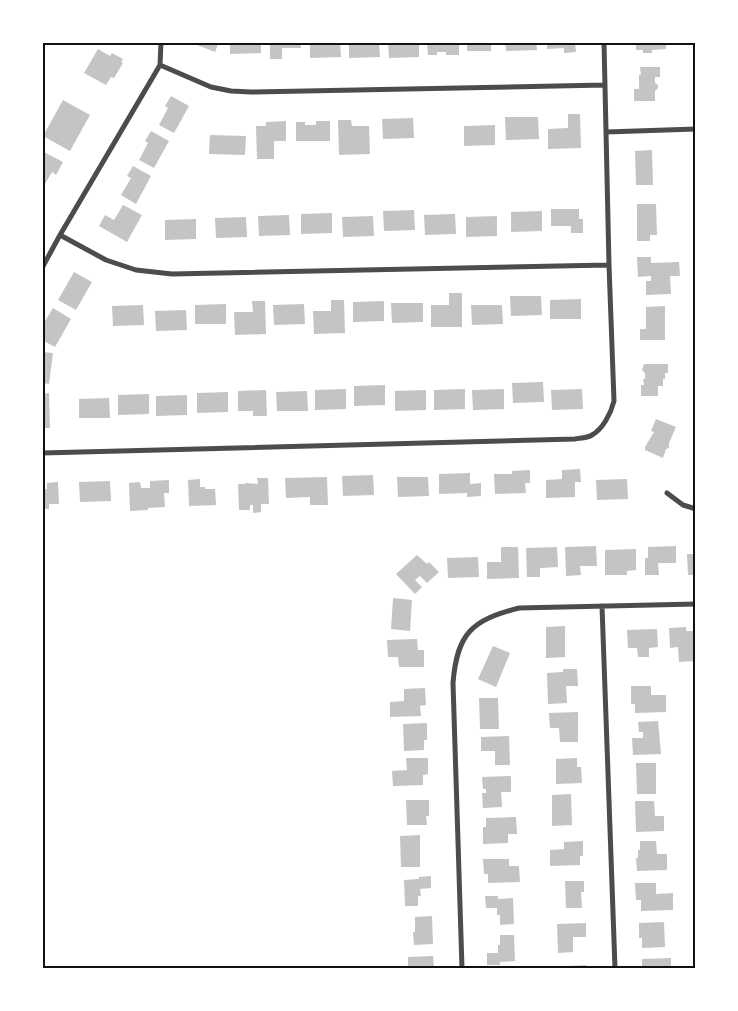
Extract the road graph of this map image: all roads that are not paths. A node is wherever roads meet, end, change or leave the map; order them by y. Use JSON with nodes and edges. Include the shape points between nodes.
{"nodes":[{"id":1,"x":160,"y":42,"type":"edge"},
{"id":2,"x":604,"y":42,"type":"edge"},
{"id":3,"x":160,"y":65,"type":"junction"},
{"id":4,"x":605,"y":85,"type":"junction"},
{"id":5,"x":696,"y":130,"type":"edge"},
{"id":6,"x":606,"y":132,"type":"junction"},
{"id":7,"x":60,"y":235,"type":"junction"},
{"id":8,"x":609,"y":265,"type":"junction"},
{"id":9,"x":42,"y":268,"type":"edge"},
{"id":10,"x":42,"y":453,"type":"edge"},
{"id":11,"x":667,"y":493,"type":"dead end"},
{"id":12,"x":696,"y":509,"type":"edge"},
{"id":13,"x":696,"y":604,"type":"edge"},
{"id":14,"x":602,"y":606,"type":"junction"},
{"id":15,"x":462,"y":968,"type":"edge"},
{"id":16,"x":615,"y":968,"type":"edge"}],
"edges":[{"from":1,"to":3,"type":"street"},
{"from":2,"to":4,"type":"street"},
{"from":3,"to":4,"type":"street","via":[[211,87],[231,91]]},
{"from":3,"to":7,"type":"street"},
{"from":4,"to":6,"type":"street"},
{"from":5,"to":6,"type":"street"},
{"from":6,"to":8,"type":"street"},
{"from":7,"to":8,"type":"street","via":[[106,260],[136,270],[172,274]]},
{"from":7,"to":9,"type":"street"},
{"from":8,"to":10,"type":"street","via":[[614,401],[603,425],[592,435],[575,439]]},
{"from":11,"to":12,"type":"street","via":[[683,506]]},
{"from":13,"to":14,"type":"street"},
{"from":14,"to":15,"type":"street","via":[[519,608],[482,620],[462,642],[453,683]]},
{"from":14,"to":16,"type":"street"}]}
